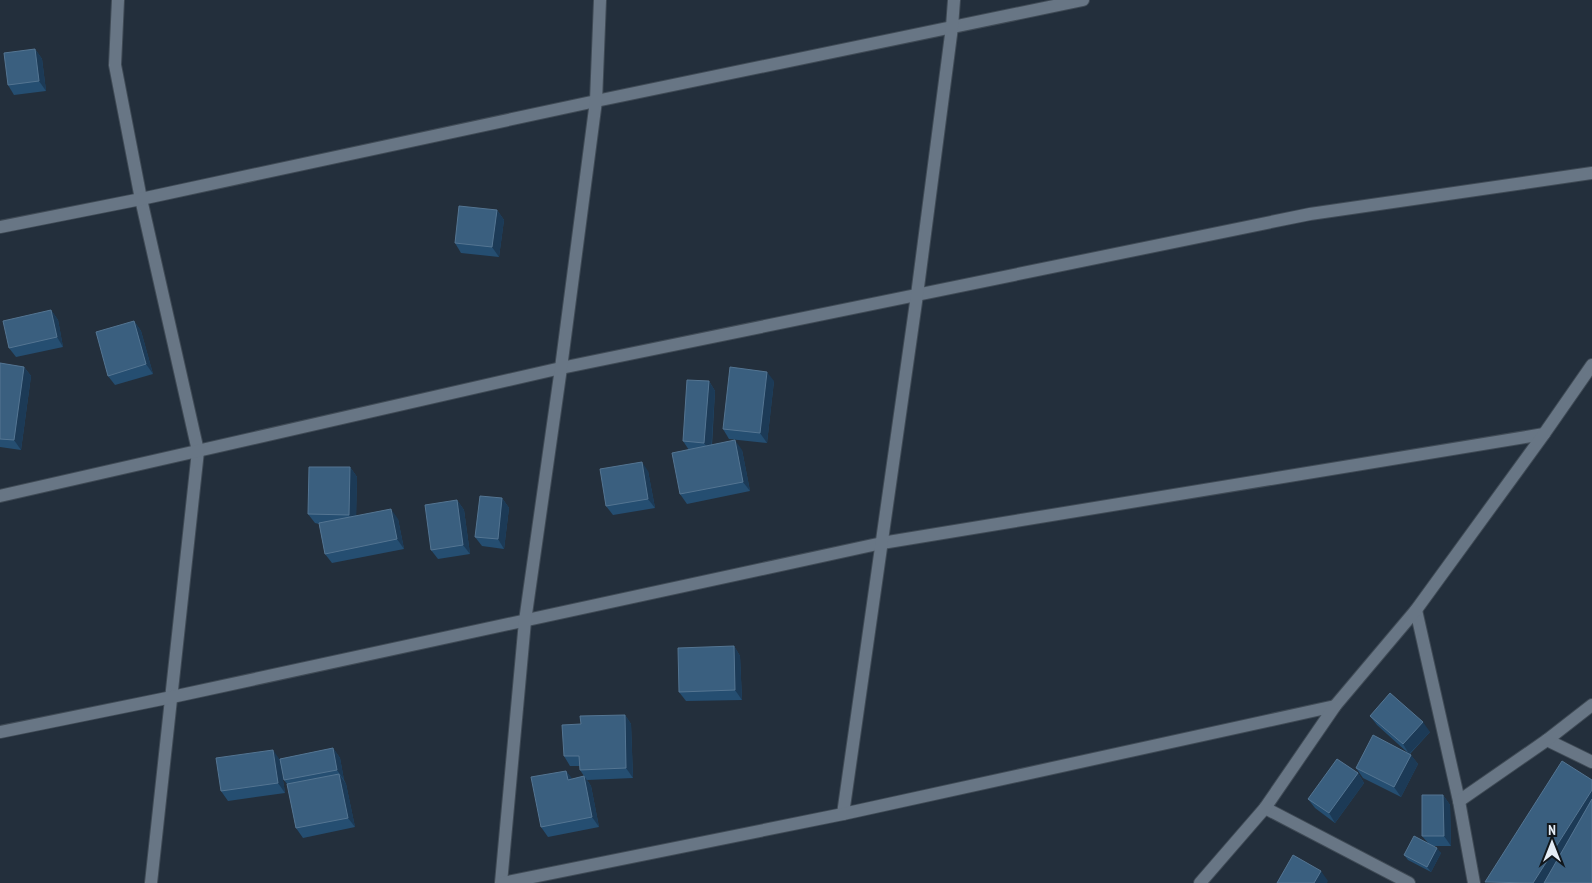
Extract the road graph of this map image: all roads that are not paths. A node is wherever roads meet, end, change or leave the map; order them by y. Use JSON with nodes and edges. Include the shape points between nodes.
{"nodes":[{"id":1,"x":118,"y":0,"type":"edge"},
{"id":2,"x":600,"y":0,"type":"edge"},
{"id":3,"x":954,"y":0,"type":"edge"},
{"id":4,"x":1083,"y":0,"type":"edge"},
{"id":5,"x":952,"y":27,"type":"junction"},
{"id":6,"x":596,"y":101,"type":"junction"},
{"id":7,"x":1592,"y":173,"type":"edge"},
{"id":8,"x":141,"y":199,"type":"junction"},
{"id":9,"x":0,"y":227,"type":"edge"},
{"id":10,"x":917,"y":295,"type":"junction"},
{"id":11,"x":1592,"y":365,"type":"edge"},
{"id":12,"x":561,"y":368,"type":"junction"},
{"id":13,"x":1544,"y":434,"type":"junction"},
{"id":14,"x":198,"y":451,"type":"junction"},
{"id":15,"x":0,"y":496,"type":"edge"},
{"id":16,"x":882,"y":543,"type":"junction"},
{"id":17,"x":1416,"y":610,"type":"junction"},
{"id":18,"x":525,"y":621,"type":"junction"},
{"id":19,"x":172,"y":697,"type":"junction"},
{"id":20,"x":1592,"y":705,"type":"edge"},
{"id":21,"x":1335,"y":706,"type":"junction"},
{"id":22,"x":0,"y":732,"type":"edge"},
{"id":23,"x":1547,"y":740,"type":"junction"},
{"id":24,"x":1592,"y":762,"type":"edge"},
{"id":25,"x":1459,"y":801,"type":"junction"},
{"id":26,"x":1264,"y":808,"type":"junction"},
{"id":27,"x":843,"y":814,"type":"junction"},
{"id":28,"x":151,"y":883,"type":"edge"},
{"id":29,"x":502,"y":883,"type":"edge"},
{"id":30,"x":1200,"y":883,"type":"edge"},
{"id":31,"x":1410,"y":883,"type":"edge"},
{"id":32,"x":1474,"y":883,"type":"edge"}],
"edges":[{"from":1,"to":8,"type":"street","via":[[115,65]]},
{"from":2,"to":6,"type":"street"},
{"from":3,"to":5,"type":"street"},
{"from":4,"to":5,"type":"street"},
{"from":5,"to":6,"type":"street"},
{"from":5,"to":10,"type":"street"},
{"from":6,"to":8,"type":"street"},
{"from":6,"to":12,"type":"street"},
{"from":7,"to":10,"type":"street","via":[[1310,214]]},
{"from":8,"to":9,"type":"street"},
{"from":8,"to":14,"type":"street"},
{"from":10,"to":12,"type":"street"},
{"from":10,"to":16,"type":"street"},
{"from":11,"to":13,"type":"street"},
{"from":12,"to":14,"type":"street"},
{"from":12,"to":18,"type":"street"},
{"from":13,"to":16,"type":"street"},
{"from":13,"to":17,"type":"street"},
{"from":14,"to":15,"type":"street"},
{"from":14,"to":19,"type":"street"},
{"from":16,"to":18,"type":"street"},
{"from":16,"to":27,"type":"street"},
{"from":17,"to":21,"type":"street"},
{"from":17,"to":25,"type":"street"},
{"from":18,"to":19,"type":"street"},
{"from":18,"to":29,"type":"street"},
{"from":19,"to":22,"type":"street"},
{"from":19,"to":28,"type":"street"},
{"from":20,"to":23,"type":"street"},
{"from":21,"to":26,"type":"street"},
{"from":21,"to":27,"type":"street"},
{"from":23,"to":24,"type":"street"},
{"from":23,"to":25,"type":"street"},
{"from":25,"to":32,"type":"street"},
{"from":26,"to":30,"type":"street"},
{"from":26,"to":31,"type":"street"},
{"from":27,"to":29,"type":"street"}]}
